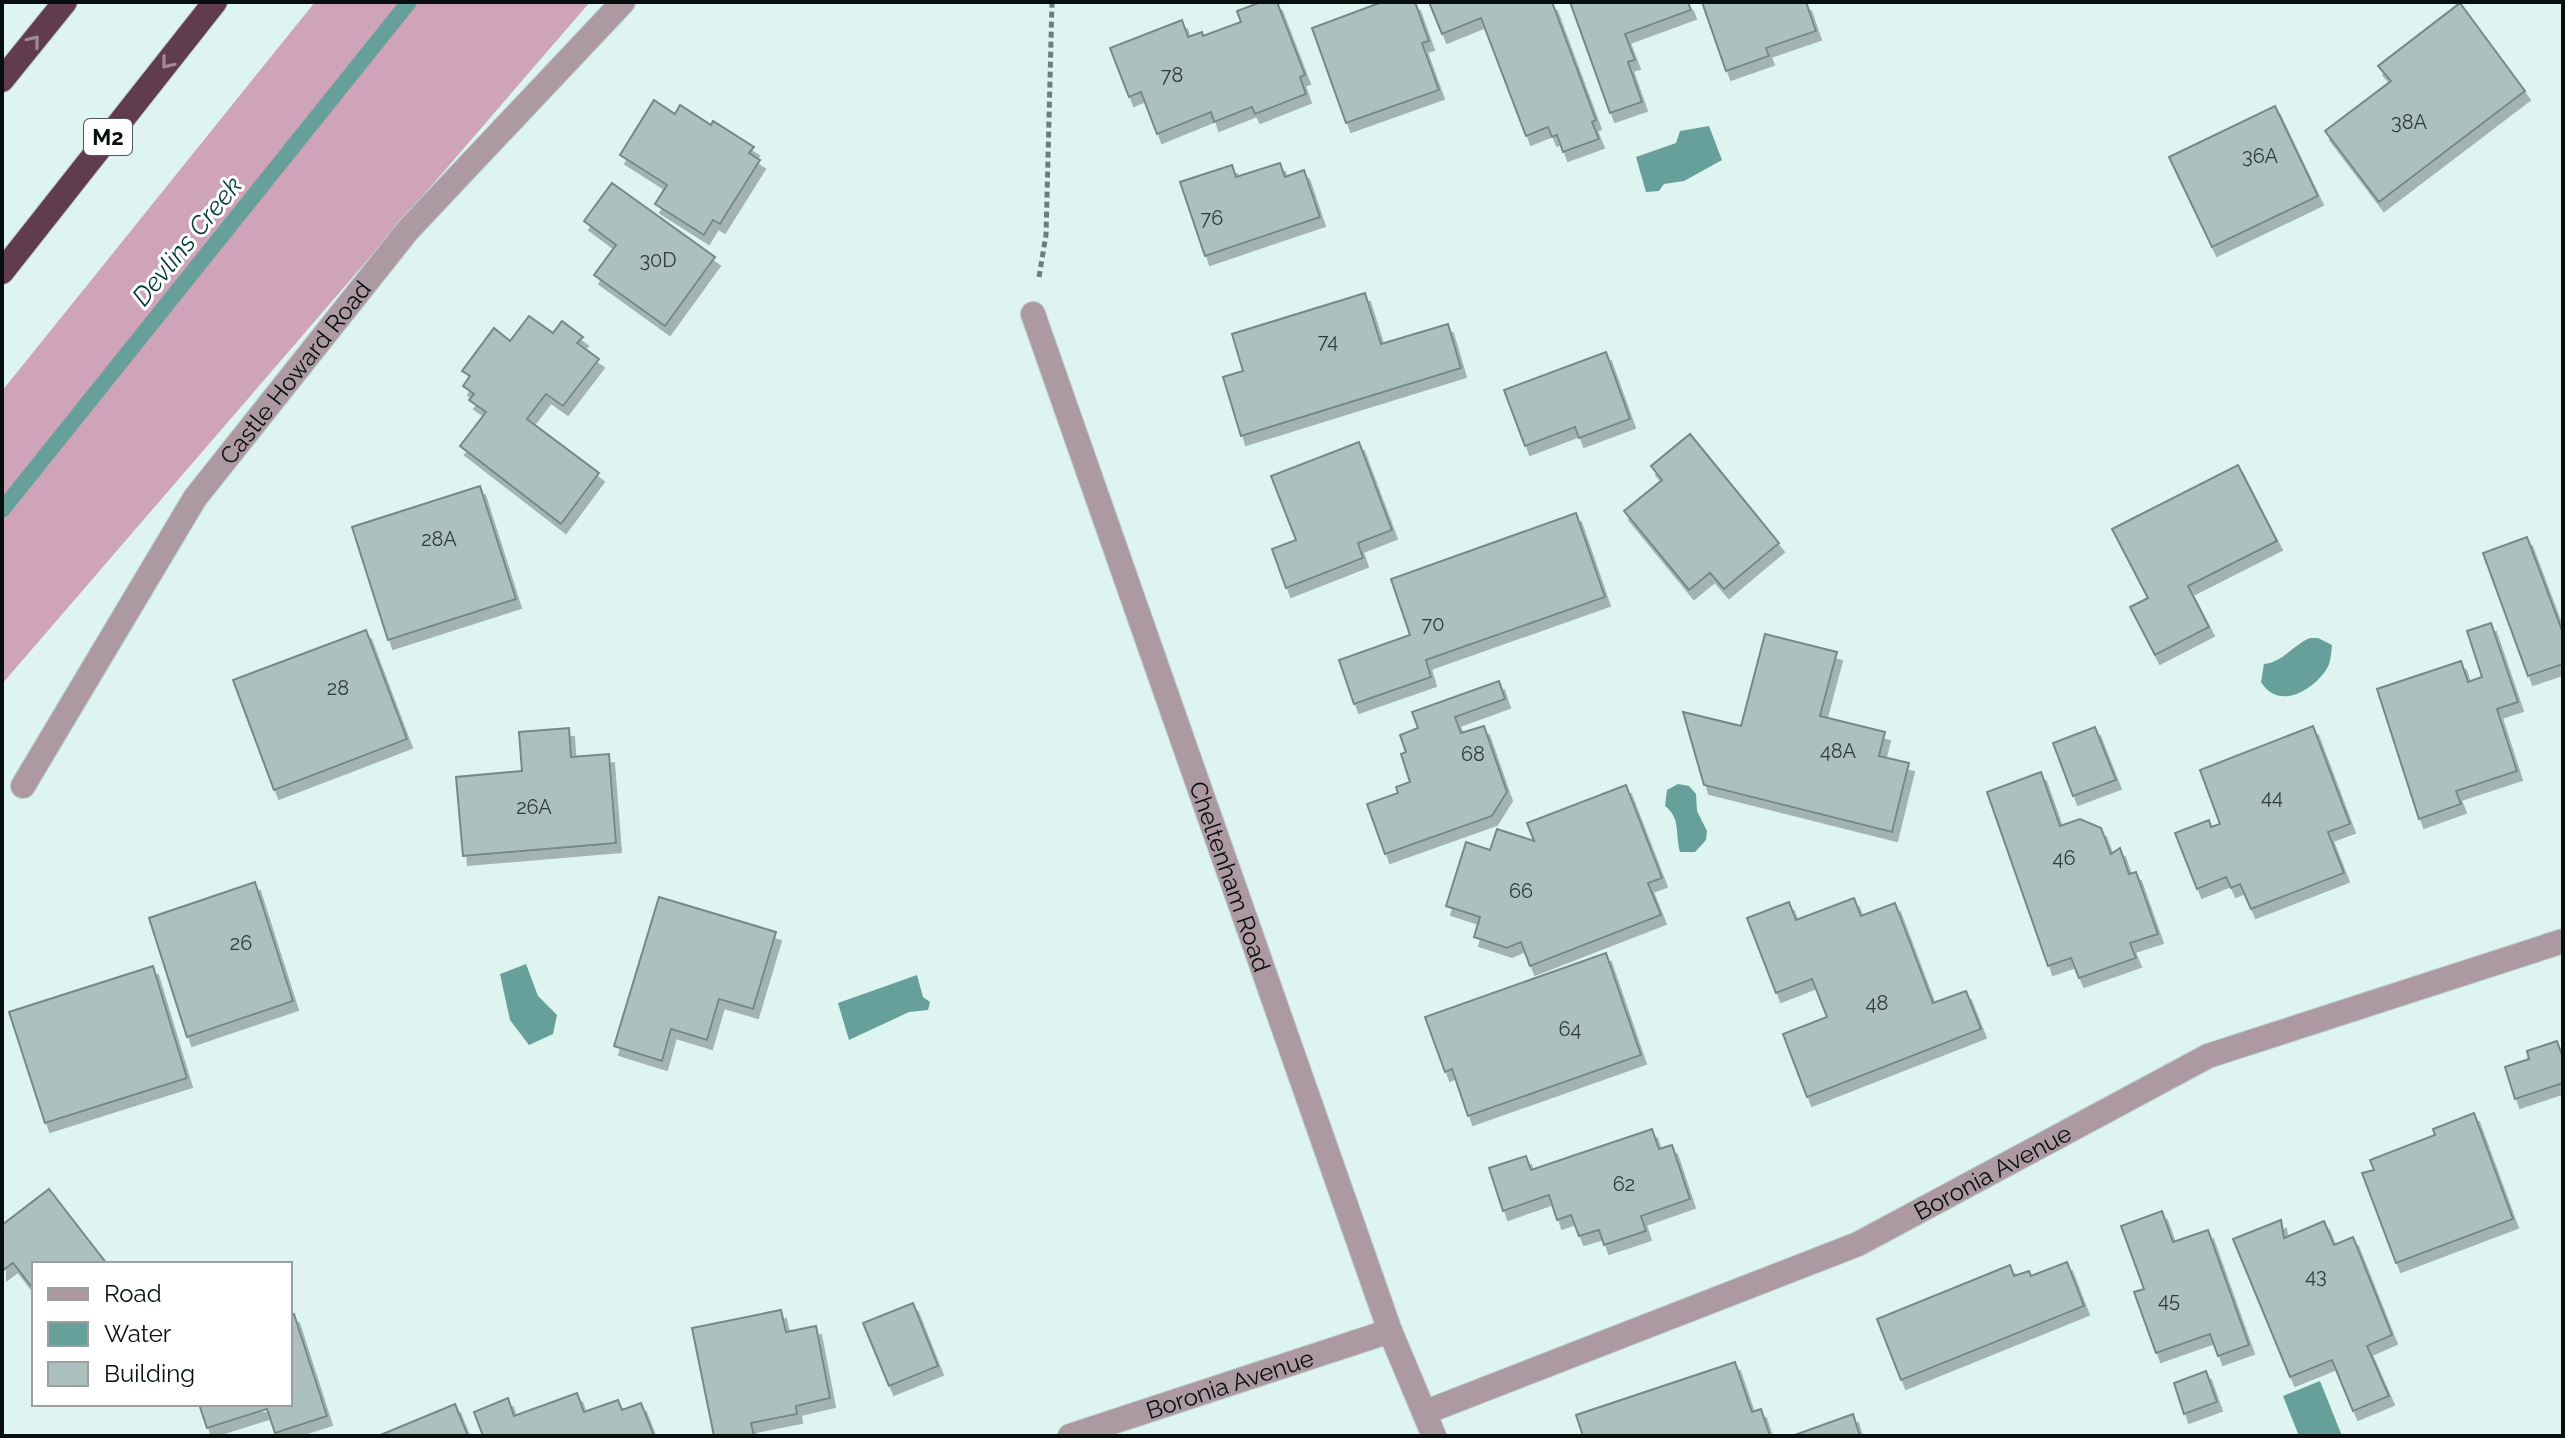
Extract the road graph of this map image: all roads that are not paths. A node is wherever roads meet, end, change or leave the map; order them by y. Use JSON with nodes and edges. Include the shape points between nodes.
{"nodes":[{"id":1,"x":65,"y":2,"type":"edge"},
{"id":2,"x":215,"y":2,"type":"edge"},
{"id":3,"x":623,"y":2,"type":"edge"},
{"id":4,"x":2,"y":80,"type":"edge"},
{"id":5,"x":2,"y":272,"type":"edge"},
{"id":6,"x":1033,"y":314,"type":"dead end"},
{"id":7,"x":23,"y":786,"type":"dead end"},
{"id":8,"x":2563,"y":941,"type":"edge"},
{"id":9,"x":1390,"y":1331,"type":"junction"},
{"id":10,"x":1426,"y":1412,"type":"junction"},
{"id":11,"x":1070,"y":1436,"type":"edge"},
{"id":12,"x":1434,"y":1436,"type":"edge"}],
"edges":[{"from":4,"to":1,"type":"highway","one_way":true},
{"from":2,"to":5,"type":"highway","number":"M2","one_way":true},
{"from":3,"to":7,"type":"street","name":"Castle Howard Road","via":[[408,230],[195,498]]},
{"from":6,"to":9,"type":"street","name":"Cheltenham Road"},
{"from":8,"to":10,"type":"street","name":"Boronia Avenue","via":[[2208,1056],[1858,1244]]},
{"from":9,"to":10,"type":"street","name":"Cheltenham Road"},
{"from":9,"to":11,"type":"street","name":"Boronia Avenue"},
{"from":10,"to":12,"type":"street","name":"Cheltenham Road"}]}
